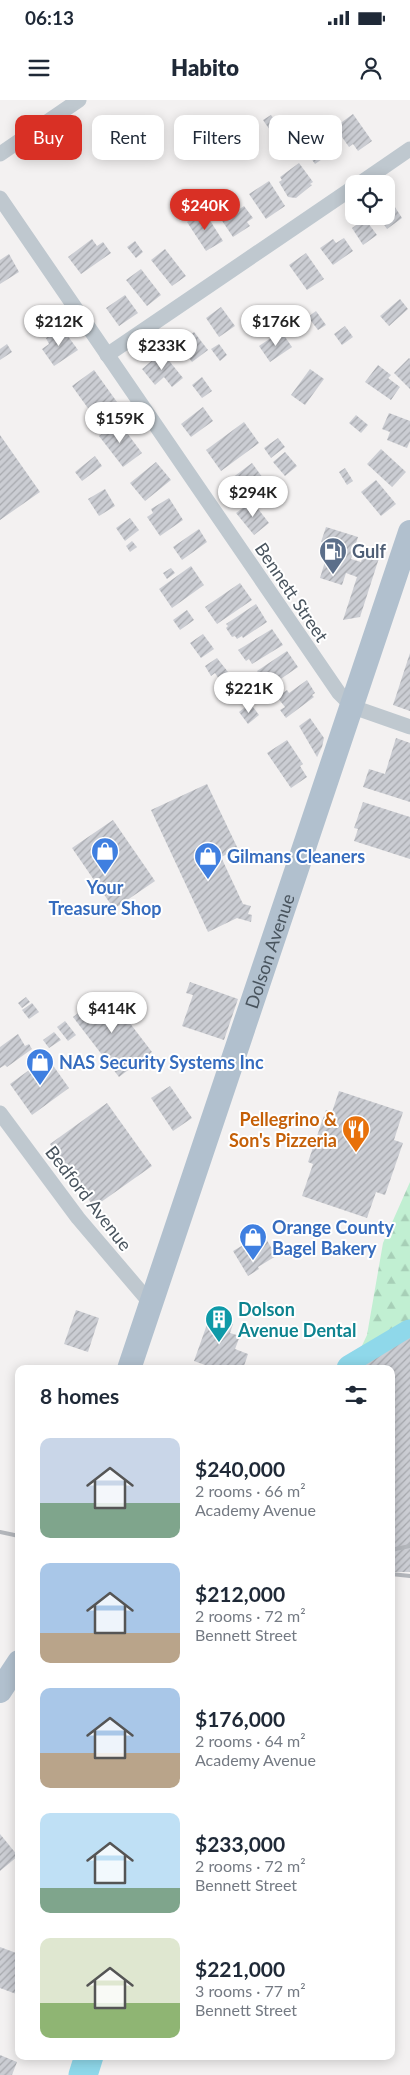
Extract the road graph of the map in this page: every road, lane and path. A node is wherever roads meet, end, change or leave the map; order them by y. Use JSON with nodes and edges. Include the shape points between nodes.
{"nodes":[{"id":1,"x":79,"y":100,"type":"edge"},
{"id":2,"x":410,"y":149,"type":"edge"},
{"id":3,"x":0,"y":154,"type":"edge"},
{"id":4,"x":372,"y":175,"type":"edge"},
{"id":5,"x":345,"y":193,"type":"edge"},
{"id":6,"x":0,"y":198,"type":"edge"},
{"id":7,"x":108,"y":355,"type":"junction"},
{"id":8,"x":410,"y":532,"type":"edge"},
{"id":9,"x":353,"y":707,"type":"junction"},
{"id":10,"x":410,"y":727,"type":"edge"},
{"id":11,"x":1,"y":1118,"type":"edge"},
{"id":12,"x":152,"y":1305,"type":"junction"},
{"id":13,"x":131,"y":1365,"type":"edge"},
{"id":14,"x":15,"y":1668,"type":"edge"},
{"id":15,"x":0,"y":1691,"type":"edge"}],
"edges":[{"from":1,"to":3,"type":"street"},
{"from":2,"to":4,"type":"street"},
{"from":5,"to":7,"type":"street"},
{"from":6,"to":7,"type":"street","name":"Bennett Street"},
{"from":7,"to":9,"type":"street","name":"Bennett Street","via":[[339,693]]},
{"from":8,"to":9,"type":"main road","name":"Dolson Avenue"},
{"from":9,"to":10,"type":"street","name":"Bennett Street"},
{"from":9,"to":12,"type":"main road","name":"Dolson Avenue"},
{"from":11,"to":12,"type":"street","name":"Bedford Avenue","via":[[78,1218]]},
{"from":12,"to":13,"type":"main road","name":"Dolson Avenue"},
{"from":14,"to":15,"type":"main road"}]}
